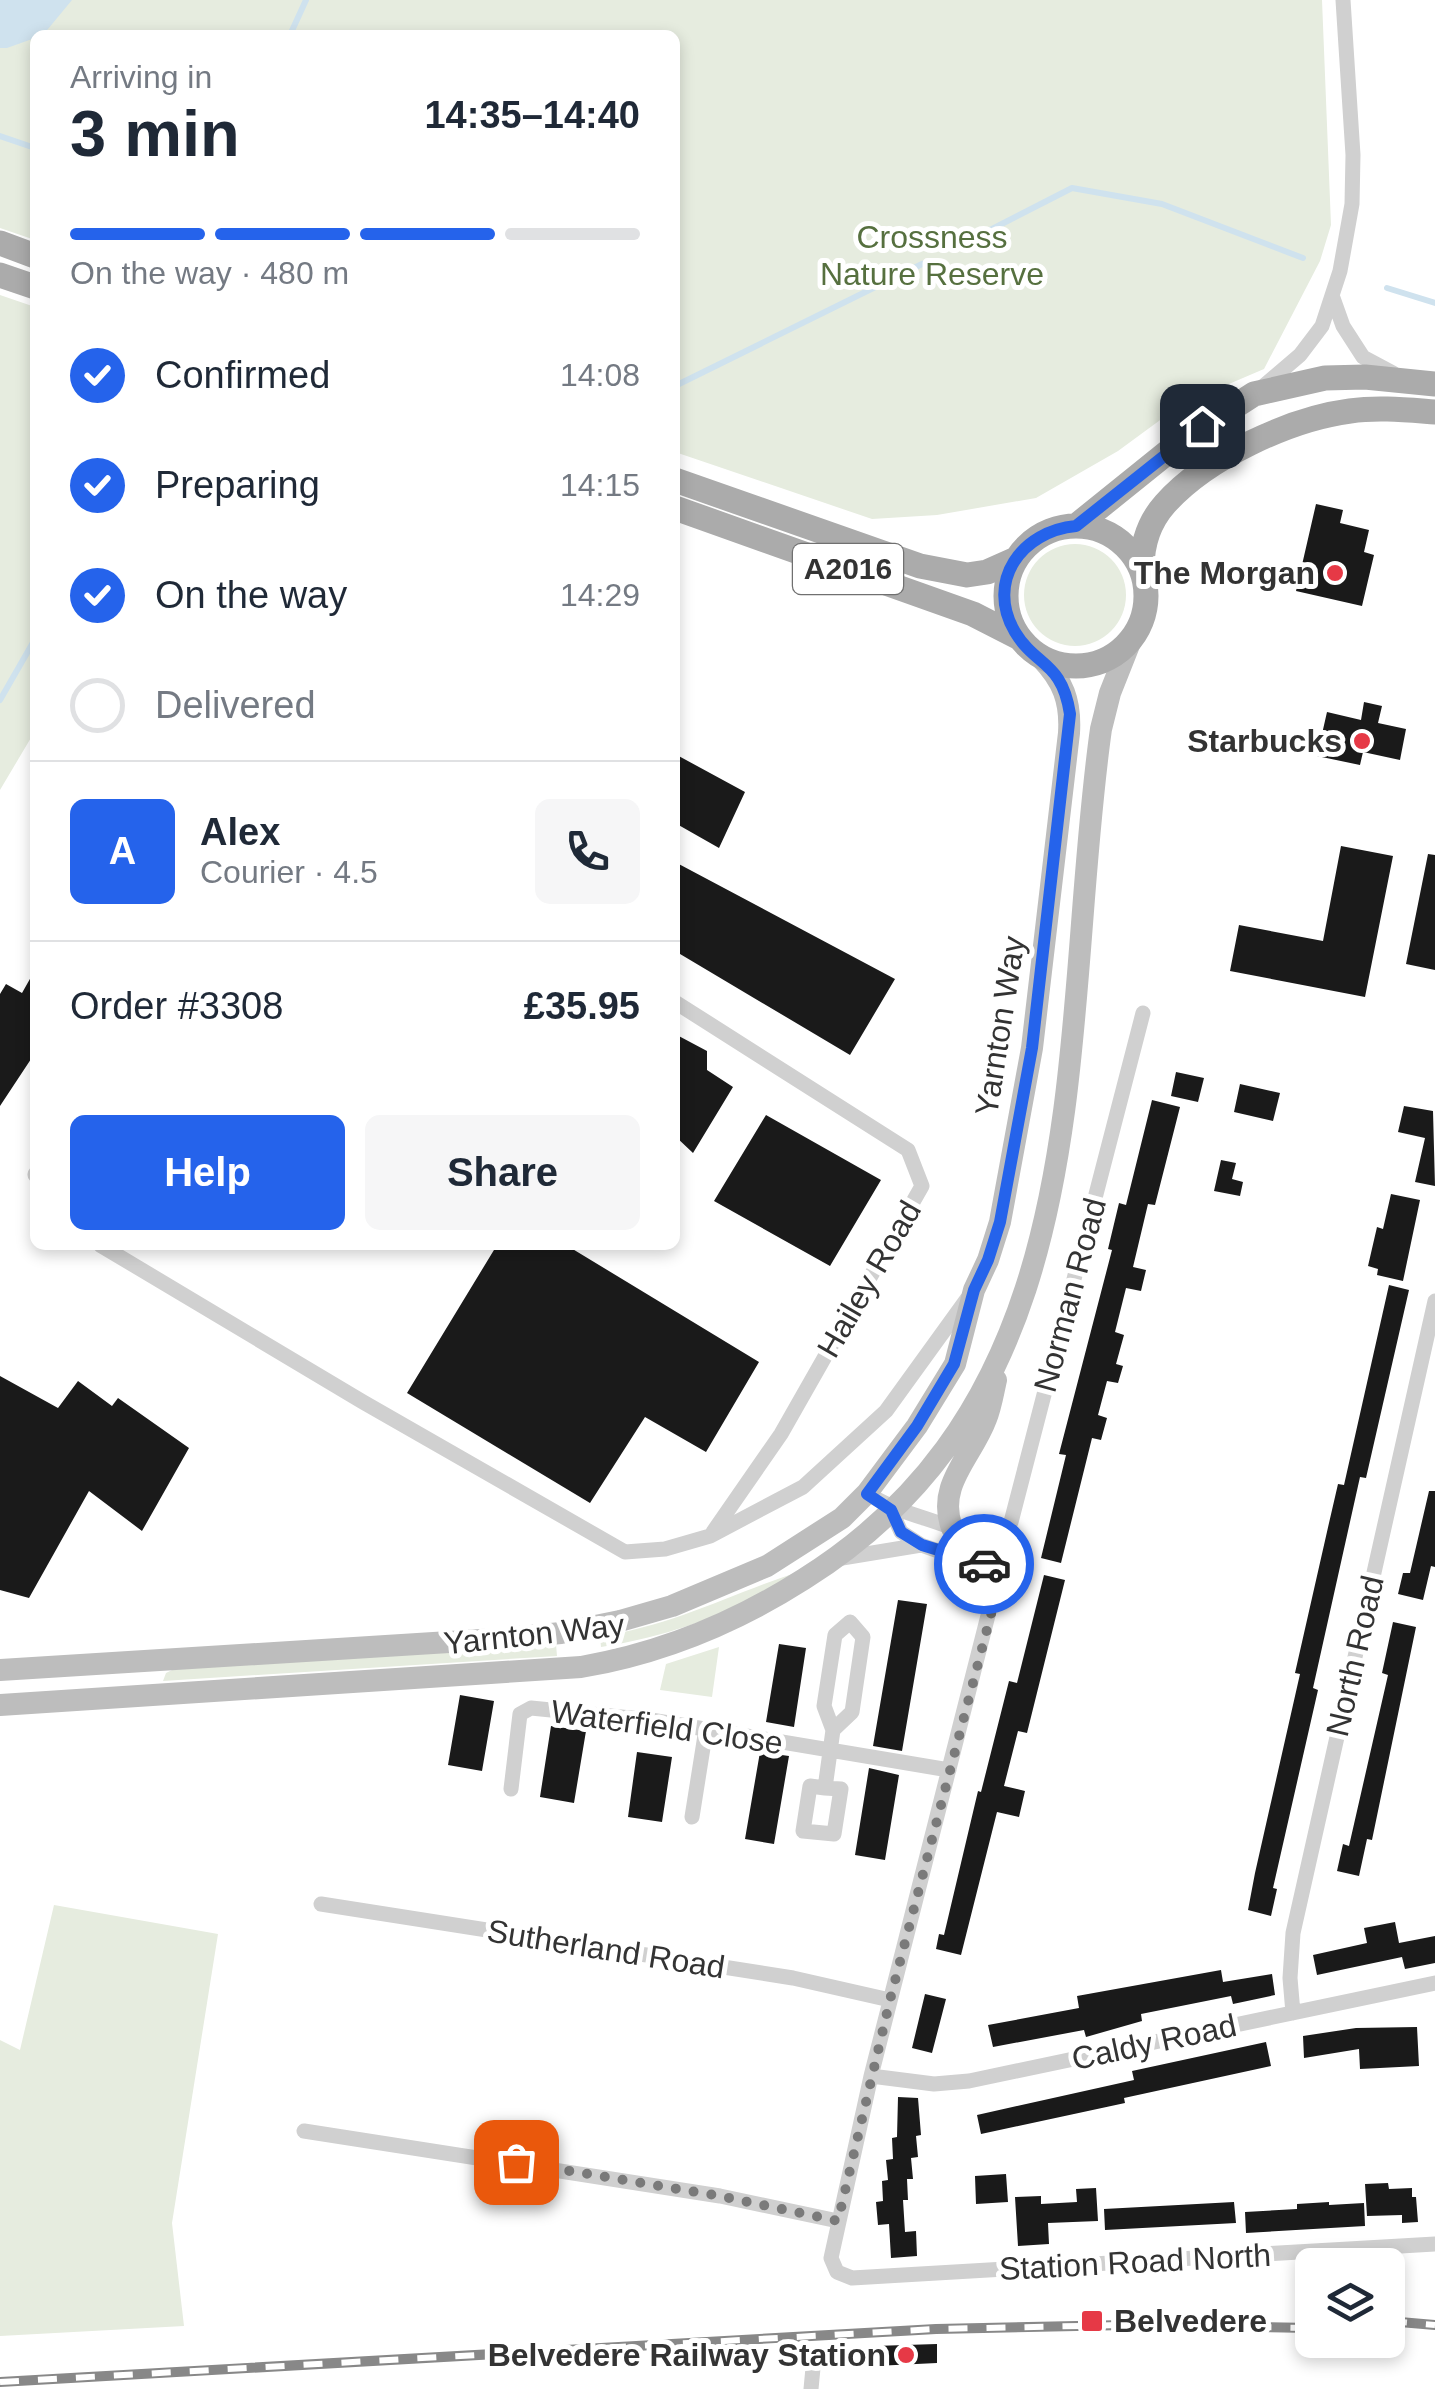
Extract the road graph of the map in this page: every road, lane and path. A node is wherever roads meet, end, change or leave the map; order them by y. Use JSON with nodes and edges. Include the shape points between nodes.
{"nodes":[{"id":1,"x":1343,"y":0,"type":"edge"},
{"id":2,"x":0,"y":244,"type":"edge"},
{"id":3,"x":30,"y":254,"type":"edge"},
{"id":4,"x":0,"y":275,"type":"edge"},
{"id":5,"x":30,"y":285,"type":"edge"},
{"id":6,"x":1336,"y":285,"type":"junction"},
{"id":7,"x":1405,"y":380,"type":"junction"},
{"id":8,"x":1435,"y":384,"type":"edge"},
{"id":9,"x":1254,"y":394,"type":"junction"},
{"id":10,"x":1435,"y":412,"type":"edge"},
{"id":11,"x":680,"y":482,"type":"edge"},
{"id":12,"x":680,"y":510,"type":"edge"},
{"id":13,"x":680,"y":519,"type":"edge"},
{"id":14,"x":1076,"y":526,"type":"junction"},
{"id":15,"x":800,"y":551,"type":"junction"},
{"id":16,"x":1014,"y":560,"type":"junction"},
{"id":17,"x":1142,"y":568,"type":"junction"},
{"id":18,"x":1018,"y":637,"type":"junction"},
{"id":19,"x":1131,"y":640,"type":"junction"},
{"id":20,"x":1042,"y":658,"type":"junction"},
{"id":21,"x":680,"y":1005,"type":"edge"},
{"id":22,"x":1142,"y":1019,"type":"dead end"},
{"id":23,"x":108,"y":1250,"type":"edge"},
{"id":24,"x":974,"y":1290,"type":"junction"},
{"id":25,"x":1435,"y":1300,"type":"edge"},
{"id":26,"x":1002,"y":1358,"type":"junction"},
{"id":27,"x":867,"y":1494,"type":"junction"},
{"id":28,"x":891,"y":1510,"type":"junction"},
{"id":29,"x":952,"y":1528,"type":"junction"},
{"id":30,"x":710,"y":1536,"type":"junction"},
{"id":31,"x":922,"y":1545,"type":"junction"},
{"id":32,"x":836,"y":1559,"type":"junction"},
{"id":33,"x":992,"y":1561,"type":"junction"},
{"id":34,"x":0,"y":1670,"type":"edge"},
{"id":35,"x":0,"y":1705,"type":"edge"},
{"id":36,"x":706,"y":1729,"type":"junction"},
{"id":37,"x":833,"y":1730,"type":"junction"},
{"id":38,"x":830,"y":1751,"type":"junction"},
{"id":39,"x":949,"y":1770,"type":"junction"},
{"id":40,"x":825,"y":1788,"type":"dead end"},
{"id":41,"x":511,"y":1789,"type":"dead end"},
{"id":42,"x":692,"y":1817,"type":"dead end"},
{"id":43,"x":322,"y":1904,"type":"dead end"},
{"id":44,"x":1435,"y":1983,"type":"edge"},
{"id":45,"x":890,"y":2000,"type":"junction"},
{"id":46,"x":1293,"y":2013,"type":"junction"},
{"id":47,"x":871,"y":2076,"type":"junction"},
{"id":48,"x":304,"y":2131,"type":"dead end"},
{"id":49,"x":838,"y":2221,"type":"junction"},
{"id":50,"x":1435,"y":2244,"type":"edge"},
{"id":51,"x":836,"y":2272,"type":"joint"},
{"id":52,"x":813,"y":2368,"type":"dead end"},
{"id":53,"x":811,"y":2389,"type":"edge"}],
"edges":[{"from":1,"to":6,"type":"street","via":[[1352,204]]},
{"from":2,"to":3,"type":"main road"},
{"from":4,"to":5,"type":"main road"},
{"from":6,"to":7,"type":"street","via":[[1343,326],[1363,357]]},
{"from":6,"to":9,"type":"street","via":[[1322,326]]},
{"from":7,"to":8,"type":"main road"},
{"from":7,"to":9,"type":"main road","via":[[1325,378]]},
{"from":9,"to":14,"type":"main road","via":[[1184,439]]},
{"from":10,"to":17,"type":"main road","via":[[1348,411],[1231,454],[1164,504],[1148,530]]},
{"from":11,"to":16,"type":"main road","number":"A2016","via":[[920,566],[967,575]]},
{"from":12,"to":15,"type":"main road","number":"A2016"},
{"from":13,"to":15,"type":"main road"},
{"from":14,"to":16,"type":"main road","via":[[1042,534]]},
{"from":14,"to":17,"type":"main road","via":[[1115,536]]},
{"from":15,"to":18,"type":"main road","number":"A2016","via":[[974,614]]},
{"from":16,"to":18,"type":"main road","via":[[1005,603]]},
{"from":17,"to":19,"type":"main road","via":[[1146,602]]},
{"from":18,"to":20,"type":"main road"},
{"from":19,"to":20,"type":"main road","via":[[1090,666]]},
{"from":19,"to":26,"type":"street","name":"Yarnton Way","via":[[1101,730],[1070,1060],[1048,1211]]},
{"from":20,"to":24,"type":"street","name":"Yarnton Way","via":[[1067,696],[1069,733],[1032,1048],[1000,1222]]},
{"from":21,"to":30,"type":"street","name":"Hailey Road","via":[[908,1150],[922,1186],[781,1434]]},
{"from":22,"to":33,"type":"street","name":"Norman Road","via":[[1011,1522]]},
{"from":23,"to":30,"type":"street","via":[[625,1552]]},
{"from":24,"to":27,"type":"street","name":"Yarnton Way","via":[[954,1364]]},
{"from":24,"to":30,"type":"street","via":[[886,1412],[803,1487]]},
{"from":25,"to":46,"type":"street","name":"North Road","via":[[1293,1933]]},
{"from":26,"to":28,"type":"street","name":"Yarnton Way","via":[[955,1435]]},
{"from":26,"to":29,"type":"street","via":[[986,1420],[951,1482],[946,1513]]},
{"from":27,"to":28,"type":"street"},
{"from":27,"to":34,"type":"street","name":"Yarnton Way","via":[[767,1566],[672,1606],[561,1633]]},
{"from":28,"to":29,"type":"street"},
{"from":28,"to":31,"type":"street","via":[[901,1532]]},
{"from":28,"to":32,"type":"street","name":"Yarnton Way"},
{"from":29,"to":33,"type":"street","via":[[992,1549]]},
{"from":31,"to":32,"type":"street"},
{"from":31,"to":33,"type":"street","via":[[981,1566]]},
{"from":32,"to":35,"type":"street","name":"Yarnton Way","via":[[751,1612],[651,1653],[596,1665]]},
{"from":33,"to":39,"type":"street","name":"Norman Road","via":[[996,1595]]},
{"from":36,"to":38,"type":"street","name":"Waterfield Close"},
{"from":36,"to":41,"type":"street","name":"Waterfield Close","via":[[530,1708],[520,1714]]},
{"from":36,"to":42,"type":"street"},
{"from":37,"to":37,"type":"street","name":"Waterfield Close","via":[[852,1712],[863,1637],[850,1622],[835,1635],[824,1706]]},
{"from":37,"to":38,"type":"street","name":"Waterfield Close"},
{"from":38,"to":39,"type":"street","name":"Waterfield Close"},
{"from":38,"to":40,"type":"street","name":"Waterfield Close"},
{"from":39,"to":45,"type":"street","name":"Norman Road"},
{"from":43,"to":45,"type":"street","name":"Sutherland Road","via":[[792,1978]]},
{"from":44,"to":46,"type":"street","name":"Caldy Road"},
{"from":45,"to":47,"type":"street","name":"Norman Road"},
{"from":46,"to":47,"type":"street","name":"Caldy Road","via":[[970,2082]]},
{"from":47,"to":49,"type":"street","name":"Norman Road"},
{"from":48,"to":49,"type":"street","via":[[720,2196]]},
{"from":49,"to":51,"type":"street","name":"Norman Road","via":[[831,2258]]},
{"from":50,"to":51,"type":"street","name":"Station Road North","via":[[852,2278]]},
{"from":52,"to":53,"type":"street"}]}
